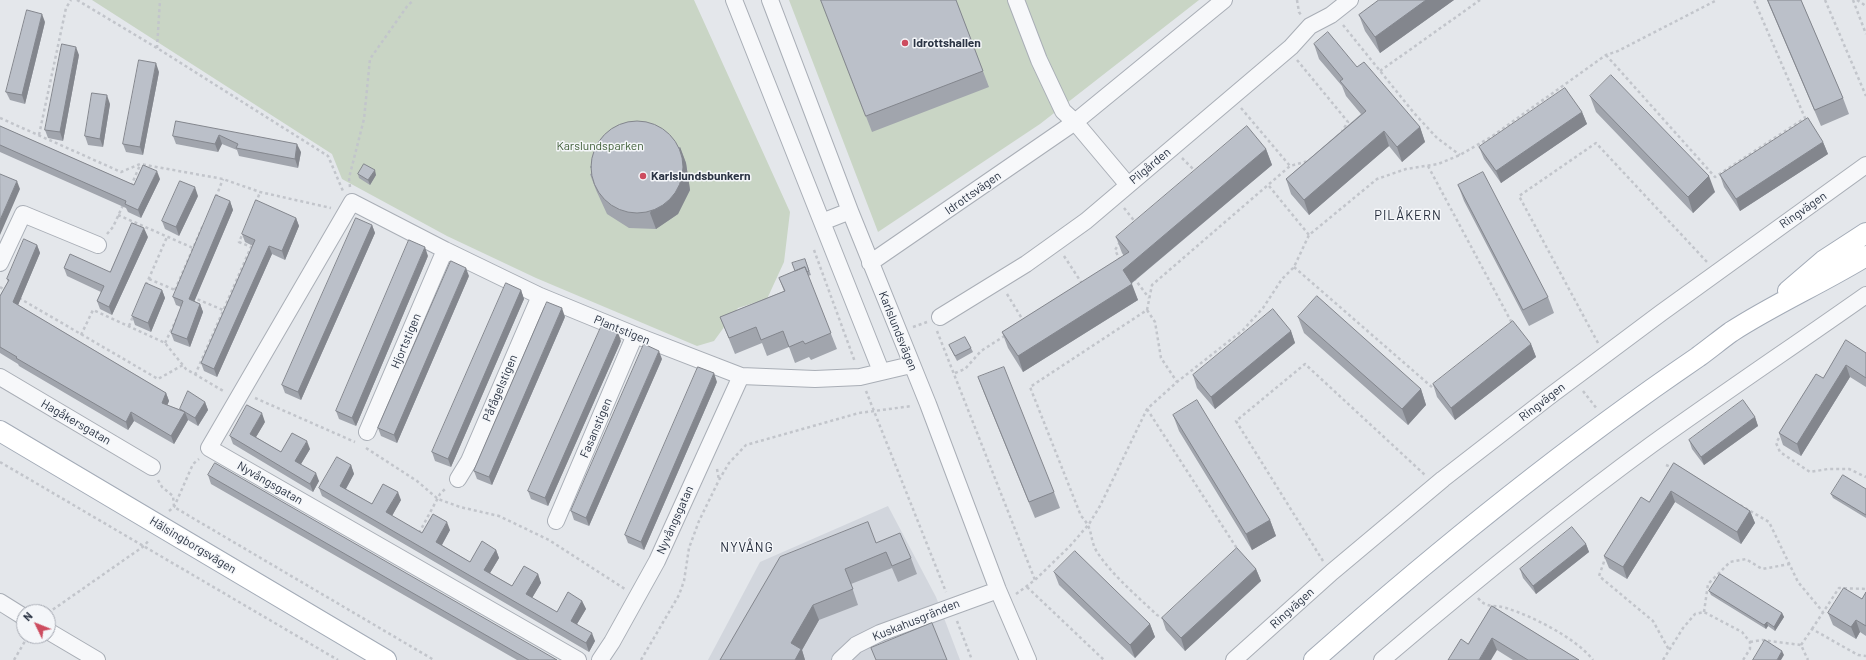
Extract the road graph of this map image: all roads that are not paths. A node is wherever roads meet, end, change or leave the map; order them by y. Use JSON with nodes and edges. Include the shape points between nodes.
{"nodes":[{"id":1,"x":734,"y":0,"type":"edge"},
{"id":2,"x":770,"y":0,"type":"edge"},
{"id":3,"x":1016,"y":0,"type":"edge"},
{"id":4,"x":1224,"y":0,"type":"edge"},
{"id":5,"x":1350,"y":0,"type":"edge"},
{"id":6,"x":1075,"y":122,"type":"junction"},
{"id":7,"x":1866,"y":165,"type":"edge"},
{"id":8,"x":1128,"y":185,"type":"junction"},
{"id":9,"x":850,"y":211,"type":"junction"},
{"id":10,"x":822,"y":222,"type":"junction"},
{"id":11,"x":1866,"y":233,"type":"edge"},
{"id":12,"x":98,"y":245,"type":"road end"},
{"id":13,"x":445,"y":250,"type":"junction"},
{"id":14,"x":1866,"y":256,"type":"edge"},
{"id":15,"x":0,"y":263,"type":"edge"},
{"id":16,"x":870,"y":263,"type":"junction"},
{"id":17,"x":1866,"y":295,"type":"edge"},
{"id":18,"x":540,"y":296,"type":"junction"},
{"id":19,"x":1765,"y":310,"type":"junction"},
{"id":20,"x":938,"y":322,"type":"road end"},
{"id":21,"x":635,"y":335,"type":"junction"},
{"id":22,"x":911,"y":365,"type":"junction"},
{"id":23,"x":881,"y":371,"type":"junction"},
{"id":24,"x":741,"y":376,"type":"junction"},
{"id":25,"x":0,"y":377,"type":"edge"},
{"id":26,"x":0,"y":431,"type":"edge"},
{"id":27,"x":364,"y":441,"type":"road end"},
{"id":28,"x":209,"y":448,"type":"joint"},
{"id":29,"x":152,"y":467,"type":"road end"},
{"id":30,"x":458,"y":479,"type":"road end"},
{"id":31,"x":556,"y":521,"type":"dead end"},
{"id":32,"x":1000,"y":596,"type":"junction"},
{"id":33,"x":2,"y":607,"type":"edge"},
{"id":34,"x":16,"y":613,"type":"edge"},
{"id":35,"x":56,"y":636,"type":"edge"},
{"id":36,"x":97,"y":660,"type":"edge"},
{"id":37,"x":386,"y":660,"type":"edge"},
{"id":38,"x":578,"y":660,"type":"edge"},
{"id":39,"x":600,"y":660,"type":"edge"},
{"id":40,"x":840,"y":660,"type":"edge"},
{"id":41,"x":1028,"y":660,"type":"edge"},
{"id":42,"x":1234,"y":660,"type":"edge"},
{"id":43,"x":1314,"y":660,"type":"edge"},
{"id":44,"x":1382,"y":660,"type":"edge"}],
"edges":[{"from":1,"to":10,"type":"street"},
{"from":2,"to":9,"type":"street","name":"Karlslundsvägen"},
{"from":3,"to":6,"type":"street","via":[[1062,111]]},
{"from":4,"to":6,"type":"street","name":"Idrottsvägen"},
{"from":5,"to":8,"type":"street","name":"Pilgården","via":[[1331,15],[1310,26],[1292,47]]},
{"from":6,"to":8,"type":"street"},
{"from":6,"to":16,"type":"street","name":"Idrottsvägen"},
{"from":7,"to":42,"type":"street","name":"Ringvägen","via":[[1604,355],[1435,486],[1332,572]]},
{"from":8,"to":20,"type":"street","name":"Pilgården","via":[[1055,244]]},
{"from":9,"to":10,"type":"street"},
{"from":9,"to":16,"type":"street","name":"Karlslundsvägen"},
{"from":10,"to":23,"type":"street"},
{"from":11,"to":19,"type":"main road","via":[[1823,261]]},
{"from":12,"to":15,"type":"street","via":[[23,214]]},
{"from":13,"to":18,"type":"street","name":"Plantstigen"},
{"from":13,"to":27,"type":"street","name":"Hjortstigen"},
{"from":13,"to":28,"type":"street","name":"Plantstigen","via":[[352,202]]},
{"from":14,"to":19,"type":"main road","via":[[1833,276]]},
{"from":16,"to":22,"type":"street","name":"Karlslundsvägen"},
{"from":17,"to":44,"type":"street","via":[[1573,504],[1467,587]]},
{"from":18,"to":21,"type":"street","name":"Plantstigen"},
{"from":18,"to":30,"type":"street","name":"Påfågelstigen","via":[[469,461]]},
{"from":19,"to":43,"type":"main road","via":[[1652,387],[1499,504]]},
{"from":21,"to":24,"type":"street","name":"Plantstigen"},
{"from":21,"to":31,"type":"street","name":"Fasanstigen"},
{"from":22,"to":23,"type":"street","name":"Plantstigen"},
{"from":22,"to":32,"type":"street","name":"Karlslundsvägen"},
{"from":23,"to":24,"type":"street","name":"Plantstigen","via":[[860,377],[815,379]]},
{"from":24,"to":39,"type":"street","name":"Nyvångsgatan","via":[[657,561]]},
{"from":25,"to":29,"type":"street","name":"Hagåkersgatan"},
{"from":26,"to":37,"type":"main road","name":"Hälsingborgsvägen"},
{"from":28,"to":38,"type":"street","name":"Nyvångsgatan"},
{"from":32,"to":40,"type":"street","name":"Kuskahusgränden","via":[[951,606],[880,633],[856,646]]},
{"from":32,"to":41,"type":"street","name":"Karlslundsvägen"},
{"from":33,"to":34,"type":"street"},
{"from":35,"to":36,"type":"street"}]}
